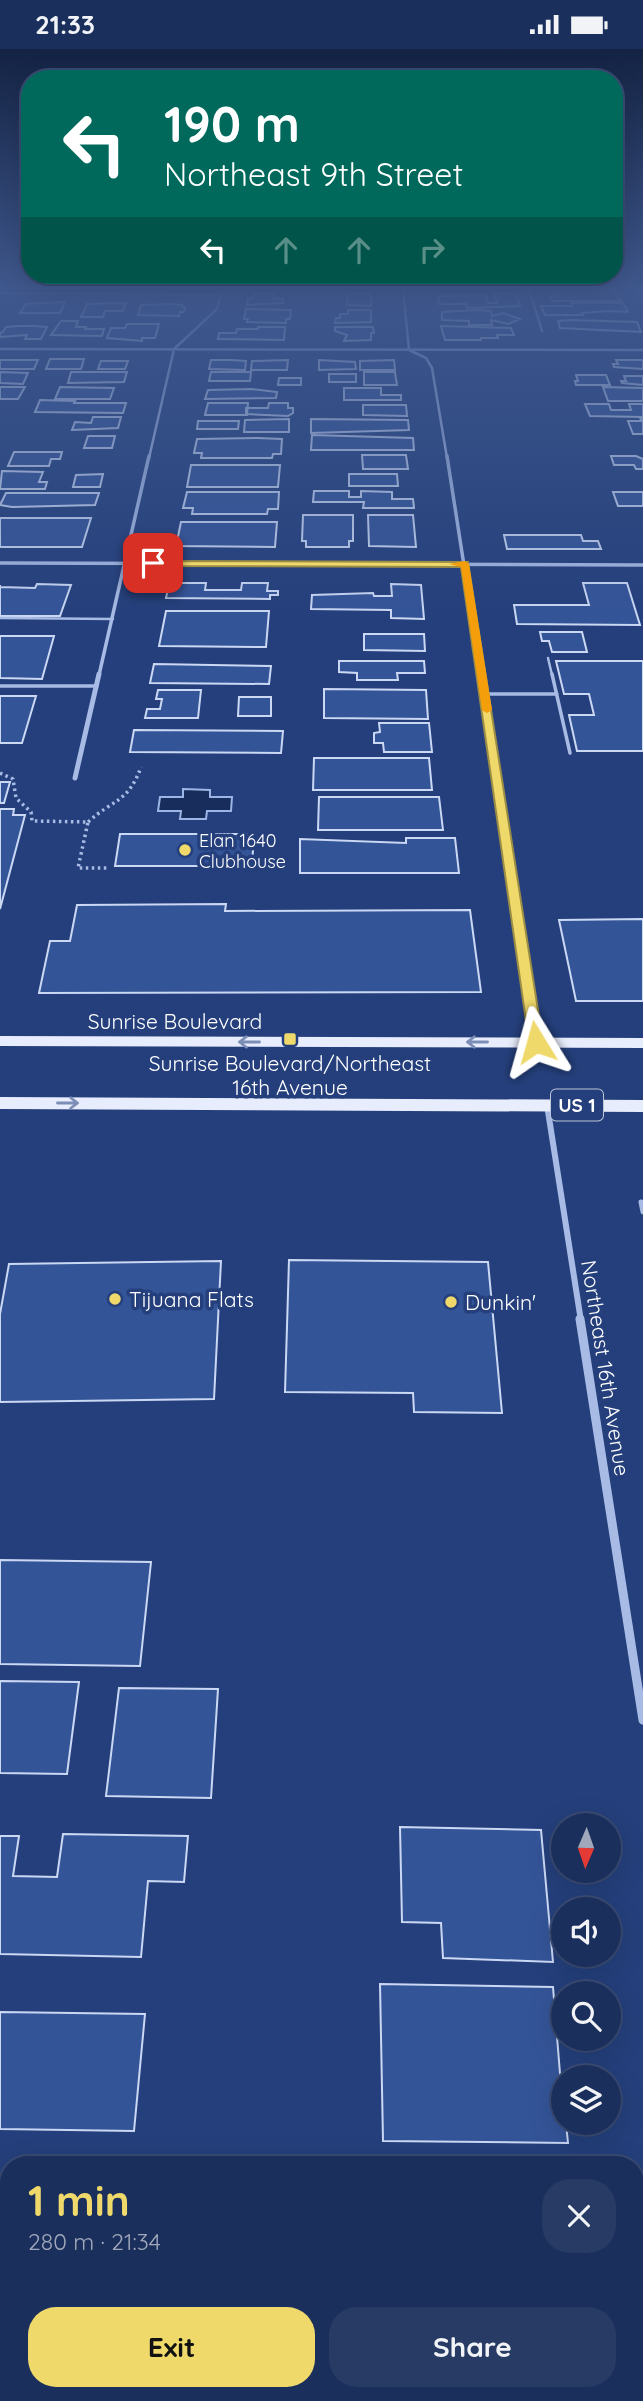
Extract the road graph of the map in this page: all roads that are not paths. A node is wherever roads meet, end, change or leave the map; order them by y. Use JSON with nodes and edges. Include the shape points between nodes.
{"nodes":[{"id":1,"x":163,"y":399,"type":"edge"},
{"id":2,"x":437,"y":399,"type":"edge"},
{"id":3,"x":0,"y":563,"type":"edge"},
{"id":4,"x":127,"y":563,"type":"junction"},
{"id":5,"x":465,"y":564,"type":"junction"},
{"id":6,"x":643,"y":565,"type":"edge"},
{"id":7,"x":0,"y":618,"type":"edge"},
{"id":8,"x":113,"y":619,"type":"junction"},
{"id":9,"x":548,"y":658,"type":"dead end"},
{"id":10,"x":0,"y":686,"type":"edge"},
{"id":11,"x":97,"y":686,"type":"junction"},
{"id":12,"x":485,"y":694,"type":"junction"},
{"id":13,"x":557,"y":694,"type":"junction"},
{"id":14,"x":570,"y":753,"type":"dead end"},
{"id":15,"x":75,"y":778,"type":"dead end"},
{"id":16,"x":536,"y":1042,"type":"junction"},
{"id":17,"x":643,"y":1043,"type":"edge"},
{"id":18,"x":3,"y":1044,"type":"edge"},
{"id":19,"x":0,"y":1103,"type":"edge"},
{"id":20,"x":547,"y":1105,"type":"junction"},
{"id":21,"x":643,"y":1105,"type":"edge"},
{"id":22,"x":641,"y":1202,"type":"dead end"},
{"id":23,"x":643,"y":1212,"type":"edge"},
{"id":24,"x":643,"y":1720,"type":"edge"}],
"edges":[{"from":1,"to":4,"type":"street"},
{"from":2,"to":5,"type":"street"},
{"from":3,"to":4,"type":"street"},
{"from":4,"to":5,"type":"street"},
{"from":4,"to":8,"type":"street"},
{"from":5,"to":6,"type":"street"},
{"from":5,"to":12,"type":"street"},
{"from":7,"to":8,"type":"lane"},
{"from":8,"to":11,"type":"street"},
{"from":9,"to":13,"type":"lane"},
{"from":10,"to":11,"type":"lane"},
{"from":11,"to":15,"type":"street"},
{"from":12,"to":13,"type":"lane"},
{"from":12,"to":16,"type":"street"},
{"from":13,"to":14,"type":"lane"},
{"from":16,"to":17,"type":"main road","name":"Sunrise Boulevard"},
{"from":16,"to":18,"type":"main road","name":"Sunrise Boulevard","one_way":true},
{"from":19,"to":20,"type":"main road","number":"US 1","one_way":true},
{"from":20,"to":21,"type":"main road","number":"US 1"},
{"from":20,"to":24,"type":"street","name":"Northeast 16th Avenue"},
{"from":22,"to":23,"type":"lane"}]}
